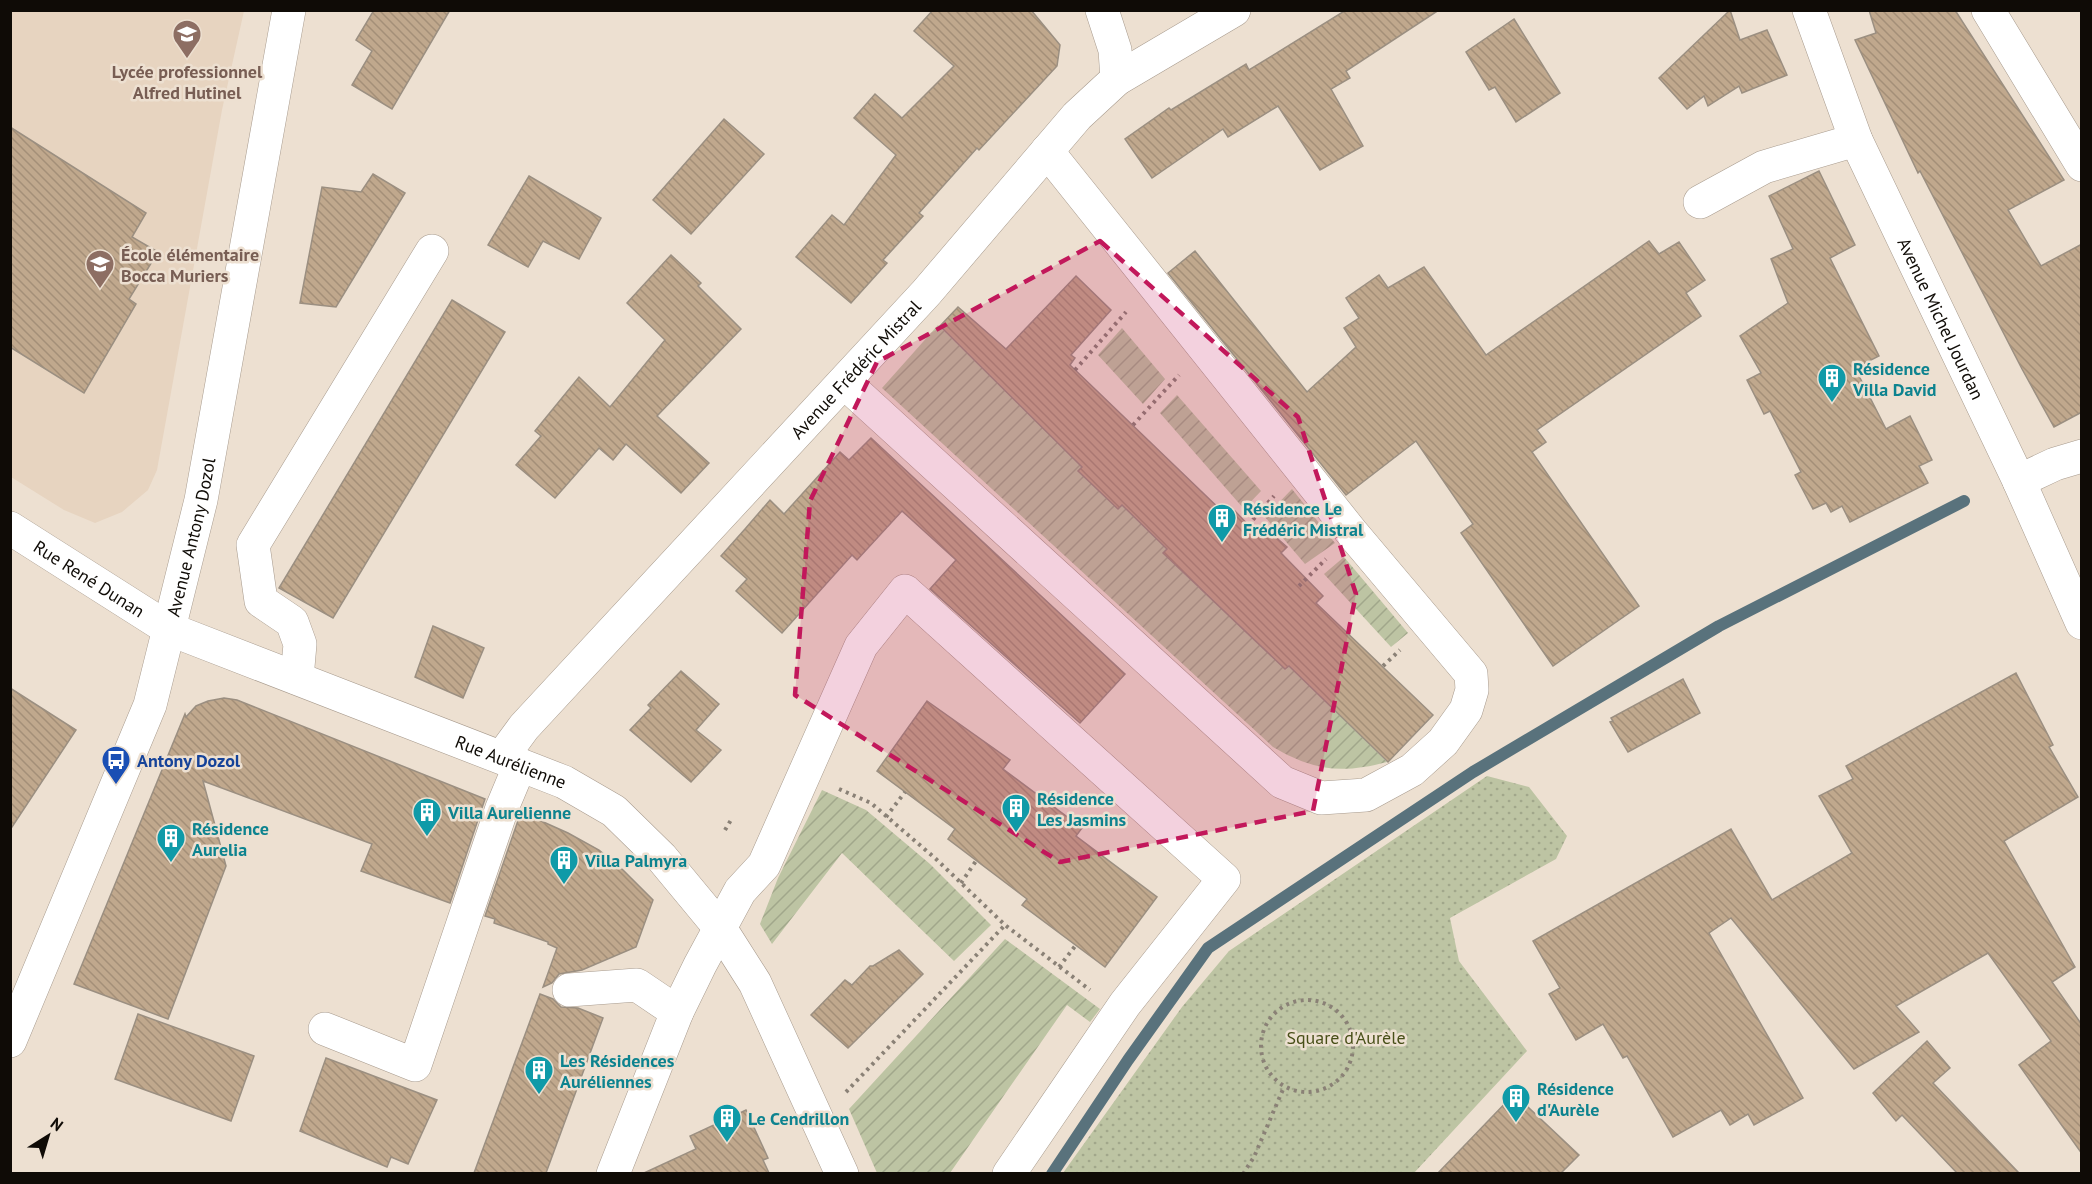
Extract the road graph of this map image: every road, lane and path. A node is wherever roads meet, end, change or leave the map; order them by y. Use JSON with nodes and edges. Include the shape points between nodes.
{"nodes":[{"id":1,"x":289,"y":10,"type":"edge"},
{"id":2,"x":1102,"y":10,"type":"edge"},
{"id":3,"x":1234,"y":10,"type":"edge"},
{"id":4,"x":1809,"y":10,"type":"edge"},
{"id":5,"x":1988,"y":10,"type":"edge"},
{"id":6,"x":1117,"y":79,"type":"junction"},
{"id":7,"x":1856,"y":140,"type":"junction"},
{"id":8,"x":1047,"y":151,"type":"junction"},
{"id":9,"x":2082,"y":165,"type":"edge"},
{"id":10,"x":1700,"y":202,"type":"dead end"},
{"id":11,"x":432,"y":252,"type":"dead end"},
{"id":12,"x":1152,"y":281,"type":"junction"},
{"id":13,"x":1204,"y":346,"type":"junction"},
{"id":14,"x":1075,"y":370,"type":"dead end"},
{"id":15,"x":844,"y":382,"type":"junction"},
{"id":16,"x":1133,"y":425,"type":"dead end"},
{"id":17,"x":2082,"y":456,"type":"edge"},
{"id":18,"x":1299,"y":466,"type":"junction"},
{"id":19,"x":2019,"y":481,"type":"junction"},
{"id":20,"x":10,"y":528,"type":"edge"},
{"id":21,"x":1243,"y":531,"type":"dead end"},
{"id":22,"x":2082,"y":623,"type":"edge"},
{"id":23,"x":170,"y":629,"type":"junction"},
{"id":24,"x":297,"y":678,"type":"junction"},
{"id":25,"x":511,"y":761,"type":"junction"},
{"id":26,"x":834,"y":787,"type":"dead end"},
{"id":27,"x":905,"y":792,"type":"dead end"},
{"id":28,"x":886,"y":817,"type":"junction"},
{"id":29,"x":731,"y":820,"type":"dead end"},
{"id":30,"x":725,"y":830,"type":"dead end"},
{"id":31,"x":976,"y":861,"type":"dead end"},
{"id":32,"x":961,"y":883,"type":"junction"},
{"id":33,"x":1005,"y":925,"type":"junction"},
{"id":34,"x":720,"y":928,"type":"junction"},
{"id":35,"x":1076,"y":945,"type":"dead end"},
{"id":36,"x":1059,"y":967,"type":"junction"},
{"id":37,"x":569,"y":990,"type":"dead end"},
{"id":38,"x":677,"y":1012,"type":"junction"},
{"id":39,"x":1119,"y":1012,"type":"junction"},
{"id":40,"x":325,"y":1029,"type":"dead end"},
{"id":41,"x":10,"y":1041,"type":"edge"},
{"id":42,"x":1284,"y":1087,"type":"junction"},
{"id":43,"x":842,"y":1095,"type":"dead end"},
{"id":44,"x":613,"y":1173,"type":"edge"},
{"id":45,"x":842,"y":1173,"type":"edge"},
{"id":46,"x":1009,"y":1173,"type":"edge"},
{"id":47,"x":1243,"y":1173,"type":"edge"}],
"edges":[{"from":1,"to":23,"type":"street","name":"Avenue Antony Dozol","via":[[201,500]]},
{"from":2,"to":6,"type":"street","via":[[1115,50]]},
{"from":3,"to":6,"type":"street","name":"Avenue Frédéric Mistral"},
{"from":4,"to":7,"type":"street","name":"Avenue Michel Jourdan"},
{"from":5,"to":9,"type":"street"},
{"from":6,"to":8,"type":"street","name":"Avenue Frédéric Mistral"},
{"from":7,"to":10,"type":"street","via":[[1764,167]]},
{"from":7,"to":19,"type":"street","name":"Avenue Michel Jourdan"},
{"from":8,"to":12,"type":"street"},
{"from":8,"to":15,"type":"street","name":"Avenue Frédéric Mistral"},
{"from":11,"to":24,"type":"street","via":[[253,545],[261,601],[291,622],[300,644]]},
{"from":12,"to":13,"type":"street"},
{"from":12,"to":14,"type":"path"},
{"from":13,"to":16,"type":"path"},
{"from":13,"to":18,"type":"street"},
{"from":15,"to":18,"type":"street","via":[[1282,782],[1321,798],[1366,795],[1412,770],[1443,742],[1466,710],[1472,674]]},
{"from":15,"to":25,"type":"street","name":"Avenue Frédéric Mistral","via":[[524,727]]},
{"from":17,"to":19,"type":"street"},
{"from":18,"to":21,"type":"path"},
{"from":19,"to":22,"type":"street","name":"Avenue Michel Jourdan"},
{"from":20,"to":23,"type":"street","name":"Rue René Dunan"},
{"from":23,"to":24,"type":"street","name":"Rue Aurélienne"},
{"from":23,"to":41,"type":"street","name":"Avenue Antony Dozol","via":[[150,705]]},
{"from":24,"to":25,"type":"street","name":"Rue Aurélienne"},
{"from":25,"to":34,"type":"street","name":"Rue Aurélienne","via":[[564,782],[614,811],[662,858]]},
{"from":25,"to":40,"type":"street","name":"Avenue Frédéric Mistral","via":[[502,808],[415,1065]]},
{"from":26,"to":28,"type":"path","via":[[870,803]]},
{"from":27,"to":28,"type":"path"},
{"from":28,"to":32,"type":"path"},
{"from":29,"to":30,"type":"path"},
{"from":31,"to":32,"type":"path"},
{"from":32,"to":33,"type":"path"},
{"from":33,"to":36,"type":"path"},
{"from":33,"to":43,"type":"path"},
{"from":34,"to":38,"type":"street"},
{"from":34,"to":39,"type":"street","via":[[740,891],[764,865],[861,646],[905,591],[1224,879]]},
{"from":34,"to":45,"type":"street","name":"Rue Aurélienne","via":[[755,983]]},
{"from":35,"to":36,"type":"path"},
{"from":36,"to":39,"type":"path"},
{"from":37,"to":38,"type":"street","via":[[637,985]]},
{"from":38,"to":44,"type":"street"},
{"from":39,"to":46,"type":"street"},
{"from":42,"to":42,"type":"path","via":[[1264,1065],[1262,1035],[1268,1021],[1290,1002],[1305,999],[1333,1007],[1344,1017],[1354,1043],[1347,1071],[1338,1082],[1312,1093]]},
{"from":42,"to":47,"type":"path","via":[[1254,1157]]}]}
